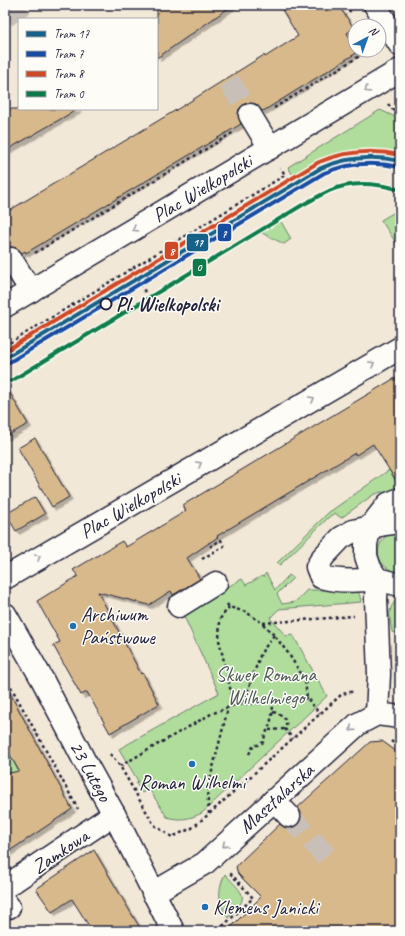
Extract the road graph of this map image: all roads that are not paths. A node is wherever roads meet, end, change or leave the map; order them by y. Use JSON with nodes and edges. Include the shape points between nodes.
{"nodes":[{"id":1,"x":374,"y":5,"type":"edge"},
{"id":2,"x":400,"y":45,"type":"edge"},
{"id":3,"x":400,"y":70,"type":"edge"},
{"id":4,"x":252,"y":118,"type":"tunnel mouth"},
{"id":5,"x":275,"y":157,"type":"junction"},
{"id":6,"x":13,"y":262,"type":"road end"},
{"id":7,"x":31,"y":291,"type":"junction"},
{"id":8,"x":5,"y":306,"type":"edge"},
{"id":9,"x":400,"y":348,"type":"edge"},
{"id":10,"x":400,"y":498,"type":"edge"},
{"id":11,"x":400,"y":522,"type":"edge"},
{"id":12,"x":370,"y":527,"type":"junction"},
{"id":13,"x":5,"y":578,"type":"edge"},
{"id":14,"x":377,"y":578,"type":"junction"},
{"id":15,"x":400,"y":585,"type":"edge"},
{"id":16,"x":221,"y":592,"type":"road end"},
{"id":17,"x":179,"y":606,"type":"dead end"},
{"id":18,"x":5,"y":614,"type":"edge"},
{"id":19,"x":378,"y":714,"type":"junction"},
{"id":20,"x":400,"y":717,"type":"edge"},
{"id":21,"x":274,"y":800,"type":"junction"},
{"id":22,"x":114,"y":814,"type":"junction"},
{"id":23,"x":289,"y":816,"type":"tunnel mouth"},
{"id":24,"x":154,"y":893,"type":"junction"},
{"id":25,"x":6,"y":899,"type":"edge"},
{"id":26,"x":173,"y":931,"type":"edge"}],
"edges":[{"from":1,"to":2,"type":"street"},
{"from":3,"to":5,"type":"street","name":"Plac Wielkopolski","one_way":true},
{"from":4,"to":5,"type":"street"},
{"from":5,"to":7,"type":"street","name":"Plac Wielkopolski","one_way":true},
{"from":6,"to":7,"type":"street"},
{"from":7,"to":8,"type":"street","name":"Plac Wielkopolski"},
{"from":13,"to":9,"type":"street","name":"Plac Wielkopolski","one_way":true},
{"from":10,"to":12,"type":"street","via":[[388,504]]},
{"from":11,"to":12,"type":"street"},
{"from":12,"to":14,"type":"street","via":[[366,556]]},
{"from":12,"to":14,"type":"street","via":[[353,531],[341,538],[317,567],[321,577],[331,580],[355,581]]},
{"from":14,"to":15,"type":"street"},
{"from":14,"to":19,"type":"street"},
{"from":16,"to":17,"type":"street"},
{"from":18,"to":22,"type":"street","name":"23 Lutego"},
{"from":19,"to":20,"type":"street"},
{"from":19,"to":21,"type":"street","name":"Masztalarska","one_way":true,"via":[[358,724]]},
{"from":21,"to":23,"type":"street"},
{"from":21,"to":24,"type":"street","name":"Masztalarska","one_way":true,"via":[[205,863]]},
{"from":22,"to":24,"type":"street","name":"23 Lutego"},
{"from":22,"to":25,"type":"street","name":"Zamkowa"},
{"from":24,"to":26,"type":"street","name":"23 Lutego"}]}
